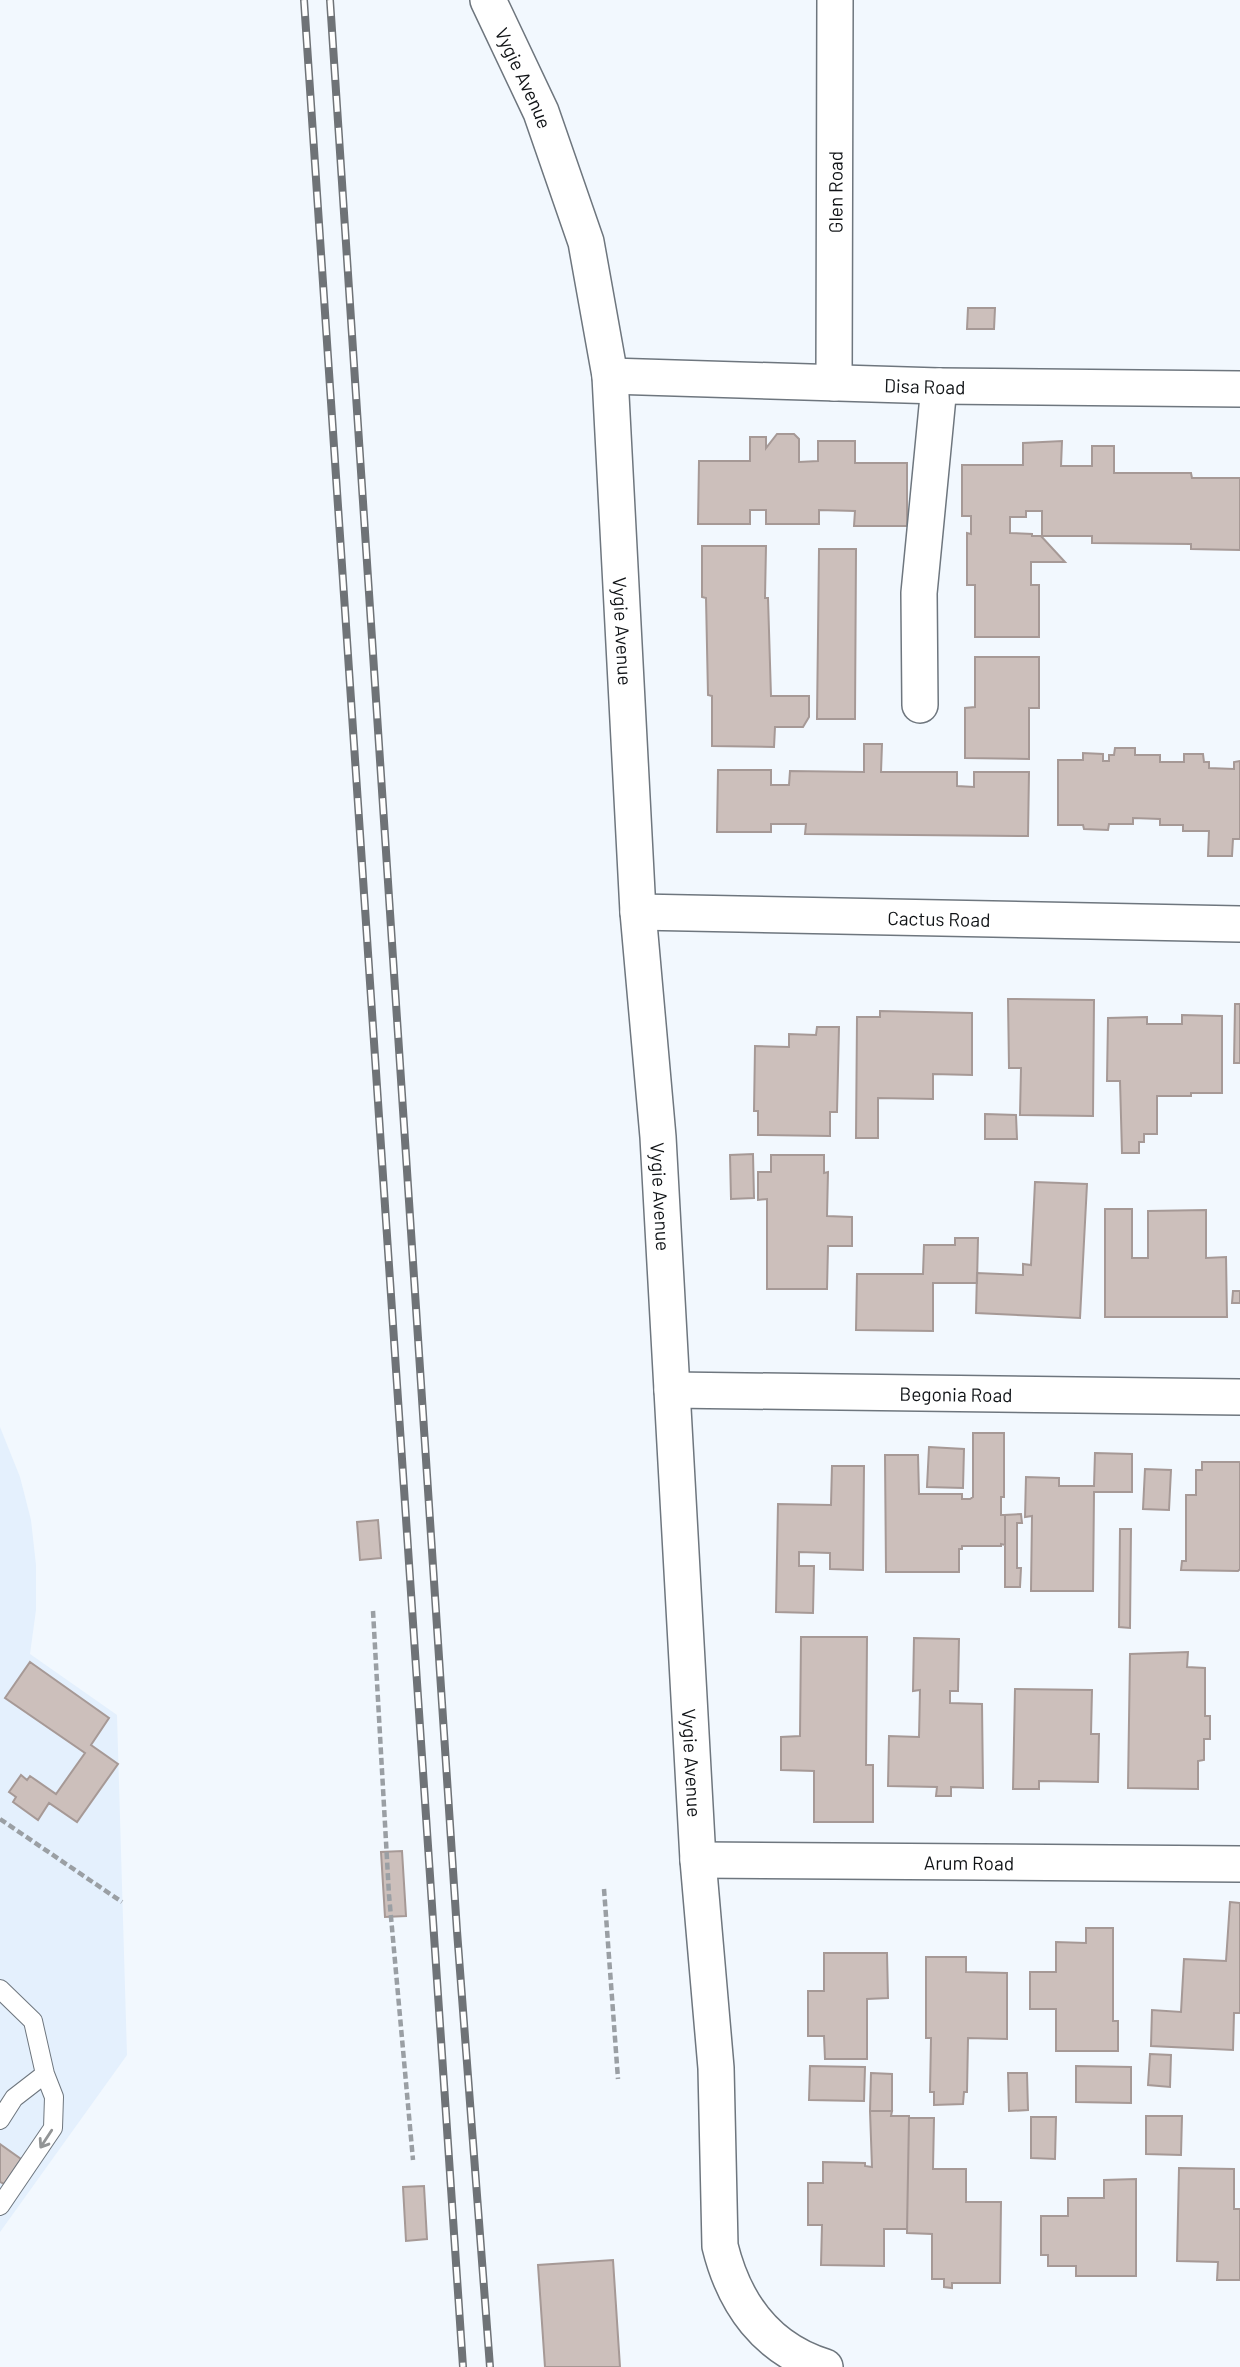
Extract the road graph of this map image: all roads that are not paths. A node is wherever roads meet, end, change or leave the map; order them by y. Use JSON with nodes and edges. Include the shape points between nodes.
{"nodes":[{"id":1,"x":488,"y":0,"type":"edge"},
{"id":2,"x":835,"y":0,"type":"edge"},
{"id":3,"x":610,"y":376,"type":"junction"},
{"id":4,"x":834,"y":383,"type":"junction"},
{"id":5,"x":939,"y":386,"type":"junction"},
{"id":6,"x":1240,"y":389,"type":"edge"},
{"id":7,"x":920,"y":705,"type":"dead end"},
{"id":8,"x":638,"y":912,"type":"junction"},
{"id":9,"x":1240,"y":924,"type":"edge"},
{"id":10,"x":672,"y":1390,"type":"junction"},
{"id":11,"x":1240,"y":1397,"type":"edge"},
{"id":12,"x":698,"y":1860,"type":"junction"},
{"id":13,"x":1240,"y":1864,"type":"edge"},
{"id":14,"x":0,"y":1989,"type":"edge"},
{"id":15,"x":45,"y":2074,"type":"junction"},
{"id":16,"x":0,"y":2120,"type":"edge"},
{"id":17,"x":0,"y":2206,"type":"edge"},
{"id":18,"x":825,"y":2367,"type":"edge"}],
"edges":[{"from":1,"to":3,"type":"street","name":"Vygie Avenue","via":[[541,112],[586,242]]},
{"from":2,"to":4,"type":"street","name":"Glen Road"},
{"from":3,"to":4,"type":"street","name":"Disa Road"},
{"from":3,"to":8,"type":"street","name":"Vygie Avenue"},
{"from":4,"to":5,"type":"street","name":"Disa Road"},
{"from":5,"to":6,"type":"street","name":"Disa Road"},
{"from":5,"to":7,"type":"street","via":[[919,593]]},
{"from":8,"to":9,"type":"street","name":"Cactus Road"},
{"from":8,"to":10,"type":"street","name":"Vygie Avenue","via":[[658,1137]]},
{"from":10,"to":11,"type":"street","name":"Begonia Road"},
{"from":10,"to":12,"type":"street","name":"Vygie Avenue"},
{"from":12,"to":13,"type":"street","name":"Arum Road"},
{"from":12,"to":18,"type":"street","name":"Vygie Avenue","via":[[716,2068],[720,2246],[726,2270],[750,2316],[767,2334]]},
{"from":14,"to":15,"type":"lane","via":[[33,2021]]},
{"from":15,"to":16,"type":"lane","via":[[14,2098]]},
{"from":15,"to":17,"type":"lane","one_way":true,"via":[[54,2097],[53,2128]]}]}
